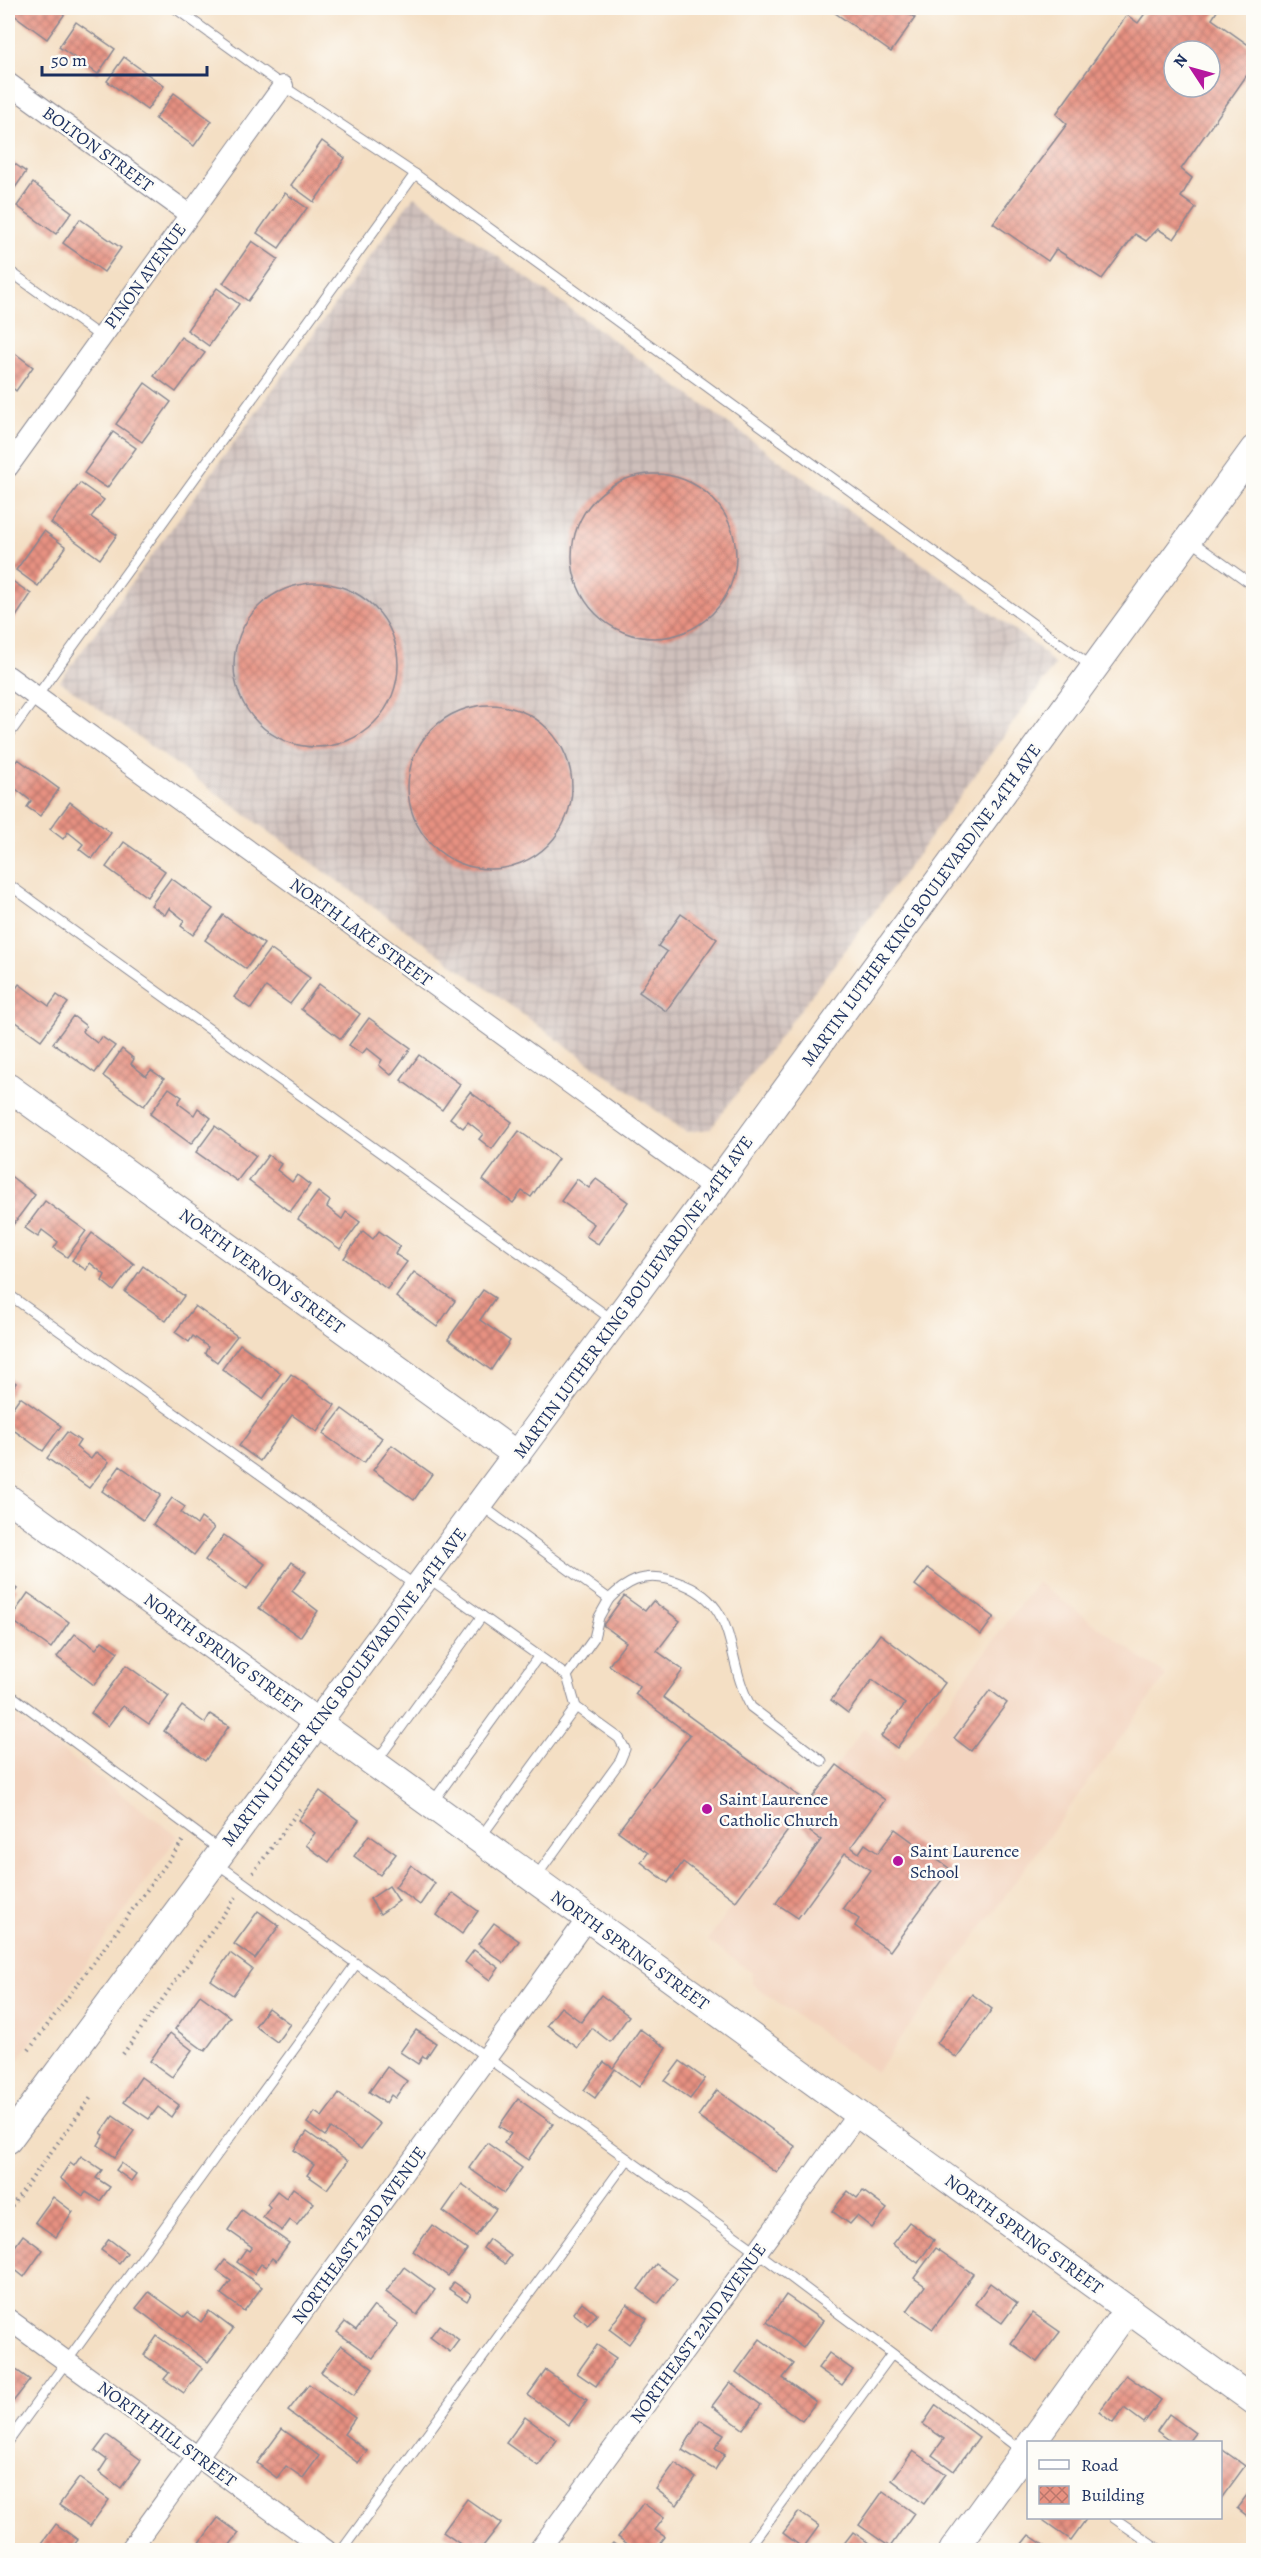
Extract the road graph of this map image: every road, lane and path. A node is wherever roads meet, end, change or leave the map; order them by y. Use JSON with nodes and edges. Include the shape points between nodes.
{"nodes":[{"id":1,"x":175,"y":8,"type":"edge"},
{"id":2,"x":8,"y":83,"type":"edge"},
{"id":3,"x":283,"y":86,"type":"junction"},
{"id":4,"x":415,"y":174,"type":"junction"},
{"id":5,"x":189,"y":214,"type":"junction"},
{"id":6,"x":8,"y":270,"type":"edge"},
{"id":7,"x":101,"y":337,"type":"junction"},
{"id":8,"x":1254,"y":449,"type":"edge"},
{"id":9,"x":10,"y":459,"type":"edge"},
{"id":10,"x":1188,"y":538,"type":"junction"},
{"id":11,"x":1254,"y":586,"type":"edge"},
{"id":12,"x":1094,"y":668,"type":"junction"},
{"id":13,"x":8,"y":676,"type":"edge"},
{"id":14,"x":36,"y":696,"type":"junction"},
{"id":15,"x":8,"y":736,"type":"edge"},
{"id":16,"x":8,"y":884,"type":"edge"},
{"id":17,"x":8,"y":1087,"type":"edge"},
{"id":18,"x":714,"y":1188,"type":"junction"},
{"id":19,"x":8,"y":1294,"type":"edge"},
{"id":20,"x":615,"y":1322,"type":"junction"},
{"id":21,"x":517,"y":1455,"type":"junction"},
{"id":22,"x":8,"y":1498,"type":"edge"},
{"id":23,"x":480,"y":1504,"type":"junction"},
{"id":24,"x":422,"y":1582,"type":"junction"},
{"id":25,"x":609,"y":1599,"type":"junction"},
{"id":26,"x":482,"y":1616,"type":"junction"},
{"id":27,"x":538,"y":1657,"type":"junction"},
{"id":28,"x":567,"y":1676,"type":"junction"},
{"id":29,"x":8,"y":1693,"type":"edge"},
{"id":30,"x":576,"y":1707,"type":"junction"},
{"id":31,"x":318,"y":1722,"type":"junction"},
{"id":32,"x":822,"y":1761,"type":"dead end"},
{"id":33,"x":375,"y":1764,"type":"junction"},
{"id":34,"x":431,"y":1805,"type":"junction"},
{"id":35,"x":302,"y":1806,"type":"dead end"},
{"id":36,"x":191,"y":1829,"type":"junction"},
{"id":37,"x":479,"y":1840,"type":"junction"},
{"id":38,"x":217,"y":1856,"type":"junction"},
{"id":39,"x":534,"y":1880,"type":"junction"},
{"id":40,"x":245,"y":1884,"type":"junction"},
{"id":41,"x":587,"y":1919,"type":"junction"},
{"id":42,"x":356,"y":1964,"type":"junction"},
{"id":43,"x":28,"y":2050,"type":"dead end"},
{"id":44,"x":123,"y":2054,"type":"dead end"},
{"id":45,"x":487,"y":2058,"type":"junction"},
{"id":46,"x":92,"y":2096,"type":"dead end"},
{"id":47,"x":857,"y":2115,"type":"junction"},
{"id":48,"x":8,"y":2140,"type":"edge"},
{"id":49,"x":628,"y":2159,"type":"junction"},
{"id":50,"x":8,"y":2211,"type":"edge"},
{"id":51,"x":757,"y":2252,"type":"junction"},
{"id":52,"x":1128,"y":2309,"type":"junction"},
{"id":53,"x":8,"y":2319,"type":"edge"},
{"id":54,"x":892,"y":2354,"type":"junction"},
{"id":55,"x":67,"y":2361,"type":"junction"},
{"id":56,"x":1254,"y":2401,"type":"edge"},
{"id":57,"x":1034,"y":2441,"type":"edge"},
{"id":58,"x":8,"y":2442,"type":"edge"},
{"id":59,"x":1027,"y":2449,"type":"edge"},
{"id":60,"x":1027,"y":2451,"type":"edge"},
{"id":61,"x":199,"y":2456,"type":"junction"},
{"id":62,"x":1117,"y":2519,"type":"edge"},
{"id":63,"x":130,"y":2550,"type":"edge"},
{"id":64,"x":326,"y":2550,"type":"edge"},
{"id":65,"x":342,"y":2550,"type":"edge"},
{"id":66,"x":539,"y":2550,"type":"edge"},
{"id":67,"x":747,"y":2550,"type":"edge"},
{"id":68,"x":953,"y":2550,"type":"edge"},
{"id":69,"x":1160,"y":2550,"type":"edge"}],
"edges":[{"from":1,"to":3,"type":"lane"},
{"from":2,"to":5,"type":"street","name":"BOLTON STREET"},
{"from":3,"to":4,"type":"lane"},
{"from":3,"to":5,"type":"street","name":"PINON AVENUE"},
{"from":4,"to":12,"type":"lane"},
{"from":4,"to":14,"type":"lane"},
{"from":5,"to":7,"type":"street","name":"PINON AVENUE"},
{"from":6,"to":7,"type":"lane"},
{"from":7,"to":9,"type":"street","name":"PINON AVENUE"},
{"from":8,"to":10,"type":"street","name":"MARTIN LUTHER KING BOULEVARD/NE 24TH AVE"},
{"from":10,"to":11,"type":"lane"},
{"from":10,"to":12,"type":"street","name":"MARTIN LUTHER KING BOULEVARD/NE 24TH AVE"},
{"from":12,"to":18,"type":"street","name":"MARTIN LUTHER KING BOULEVARD/NE 24TH AVE"},
{"from":13,"to":14,"type":"street","name":"NORTH LAKE STREET"},
{"from":14,"to":15,"type":"lane"},
{"from":14,"to":18,"type":"street","name":"NORTH LAKE STREET"},
{"from":16,"to":20,"type":"lane"},
{"from":17,"to":21,"type":"street","name":"NORTH VERNON STREET"},
{"from":18,"to":20,"type":"street","name":"MARTIN LUTHER KING BOULEVARD/NE 24TH AVE"},
{"from":19,"to":24,"type":"lane"},
{"from":20,"to":21,"type":"street","name":"MARTIN LUTHER KING BOULEVARD/NE 24TH AVE"},
{"from":21,"to":23,"type":"street","name":"MARTIN LUTHER KING BOULEVARD/NE 24TH AVE"},
{"from":22,"to":31,"type":"street","name":"NORTH SPRING STREET"},
{"from":23,"to":24,"type":"street","name":"MARTIN LUTHER KING BOULEVARD/NE 24TH AVE"},
{"from":23,"to":25,"type":"lane"},
{"from":24,"to":26,"type":"lane"},
{"from":24,"to":31,"type":"street","name":"MARTIN LUTHER KING BOULEVARD/NE 24TH AVE"},
{"from":25,"to":28,"type":"lane","via":[[594,1638]]},
{"from":25,"to":32,"type":"lane","via":[[634,1579],[659,1577],[682,1583],[703,1595],[727,1625],[751,1707]]},
{"from":26,"to":27,"type":"lane"},
{"from":26,"to":33,"type":"lane"},
{"from":27,"to":28,"type":"lane"},
{"from":27,"to":34,"type":"lane"},
{"from":28,"to":30,"type":"lane"},
{"from":29,"to":36,"type":"lane"},
{"from":30,"to":37,"type":"lane"},
{"from":30,"to":39,"type":"lane","via":[[619,1738],[625,1749]]},
{"from":31,"to":33,"type":"street","name":"NORTH SPRING STREET"},
{"from":31,"to":38,"type":"street","name":"MARTIN LUTHER KING BOULEVARD/NE 24TH AVE"},
{"from":33,"to":34,"type":"street","name":"NORTH SPRING STREET"},
{"from":34,"to":37,"type":"street","name":"NORTH SPRING STREET"},
{"from":35,"to":40,"type":"path"},
{"from":36,"to":38,"type":"lane"},
{"from":36,"to":43,"type":"path"},
{"from":37,"to":39,"type":"street","name":"NORTH SPRING STREET"},
{"from":38,"to":40,"type":"lane"},
{"from":38,"to":48,"type":"street","name":"MARTIN LUTHER KING BOULEVARD/NE 24TH AVE"},
{"from":39,"to":41,"type":"street","name":"NORTH SPRING STREET"},
{"from":40,"to":42,"type":"lane"},
{"from":40,"to":44,"type":"path"},
{"from":41,"to":45,"type":"street","name":"NORTHEAST 23RD AVENUE"},
{"from":41,"to":47,"type":"street","name":"NORTH SPRING STREET"},
{"from":42,"to":45,"type":"lane"},
{"from":42,"to":55,"type":"lane"},
{"from":45,"to":49,"type":"lane"},
{"from":45,"to":61,"type":"street","name":"NORTHEAST 23RD AVENUE"},
{"from":46,"to":50,"type":"path"},
{"from":47,"to":51,"type":"street","name":"NORTHEAST 22ND AVENUE"},
{"from":47,"to":52,"type":"street","name":"NORTH SPRING STREET"},
{"from":49,"to":51,"type":"lane"},
{"from":49,"to":65,"type":"lane"},
{"from":51,"to":54,"type":"lane"},
{"from":51,"to":66,"type":"street","name":"NORTHEAST 22ND AVENUE"},
{"from":52,"to":56,"type":"street","name":"NORTH SPRING STREET"},
{"from":52,"to":57,"type":"street"},
{"from":53,"to":55,"type":"street","name":"NORTH HILL STREET"},
{"from":54,"to":59,"type":"lane"},
{"from":54,"to":67,"type":"lane"},
{"from":55,"to":58,"type":"lane"},
{"from":55,"to":61,"type":"street","name":"NORTH HILL STREET"},
{"from":60,"to":68,"type":"street"},
{"from":61,"to":63,"type":"street","name":"NORTHEAST 23RD AVENUE"},
{"from":61,"to":64,"type":"street","name":"NORTH HILL STREET"},
{"from":62,"to":69,"type":"lane"}]}
